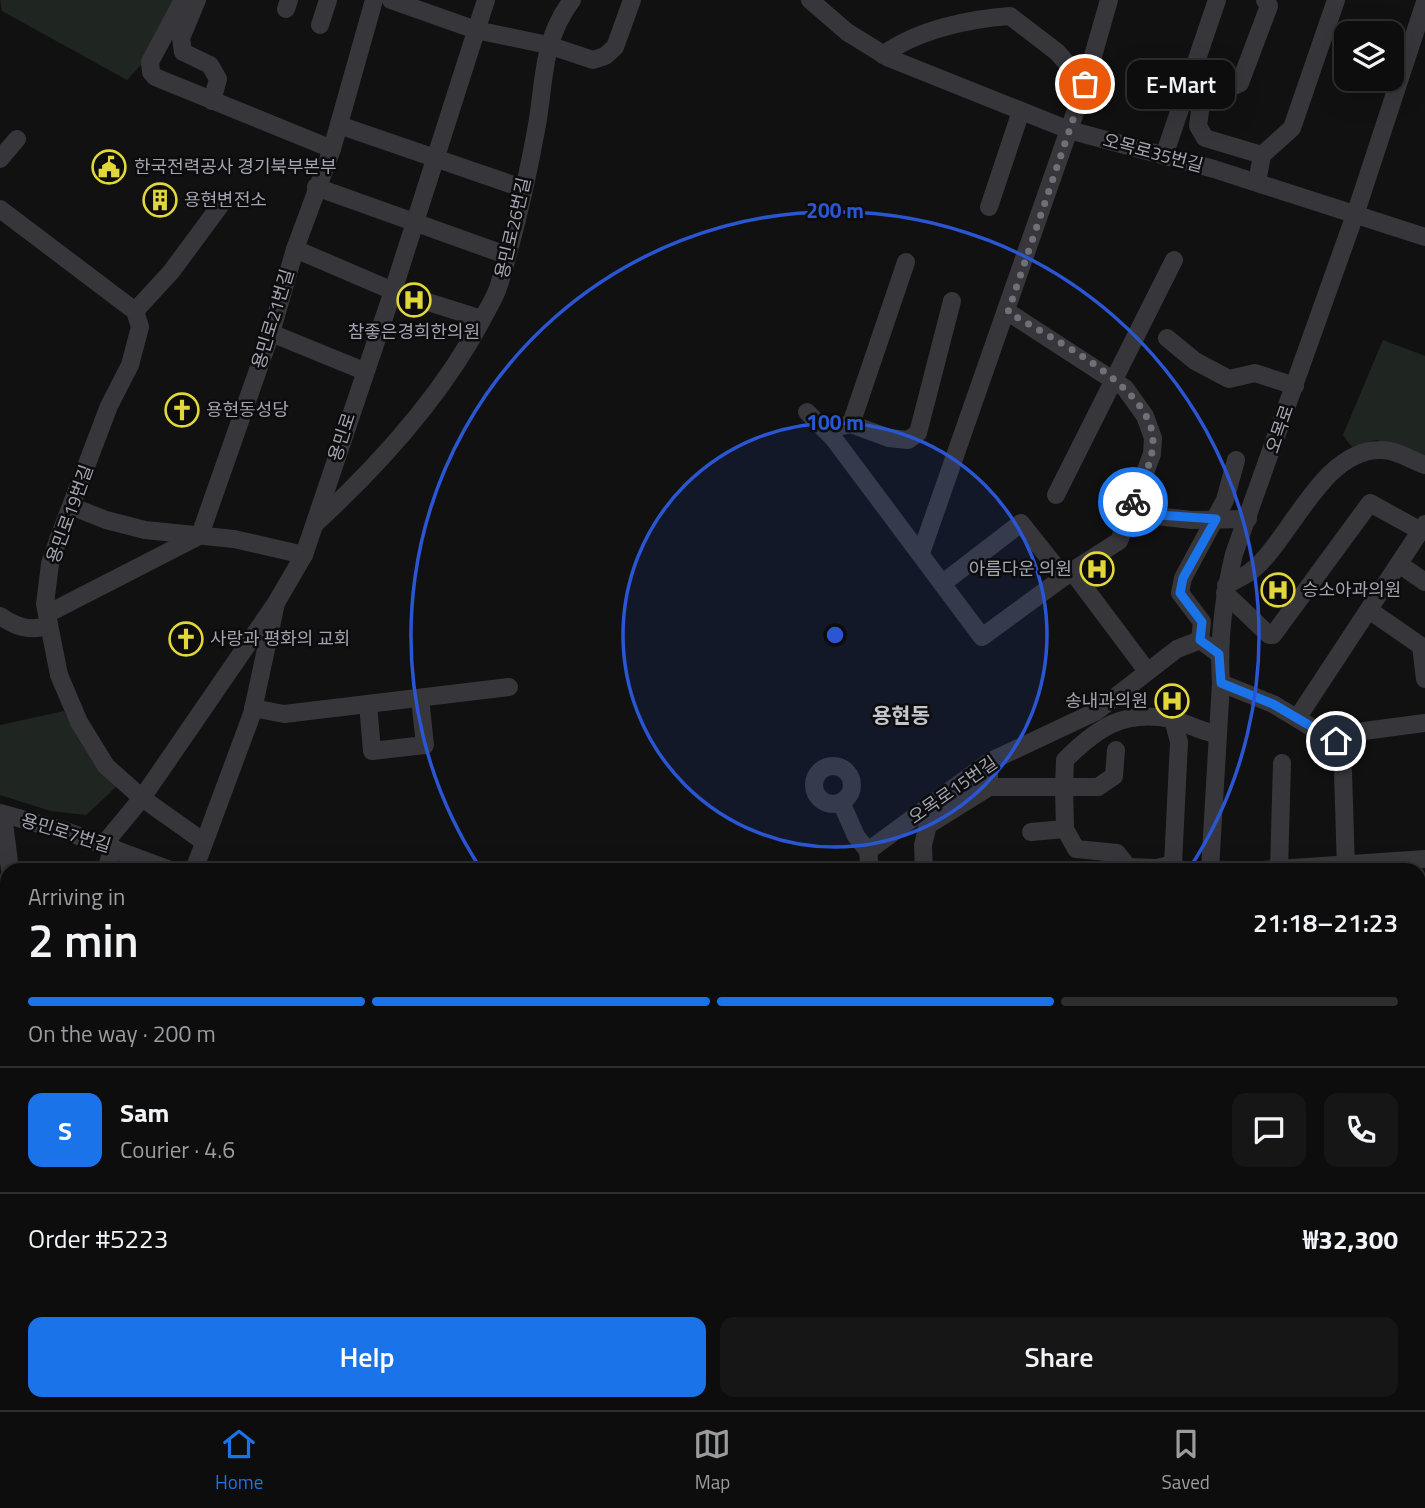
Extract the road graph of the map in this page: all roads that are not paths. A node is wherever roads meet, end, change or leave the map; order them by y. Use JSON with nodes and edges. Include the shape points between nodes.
{"nodes":[{"id":1,"x":183,"y":0,"type":"edge"},
{"id":2,"x":197,"y":0,"type":"edge"},
{"id":3,"x":328,"y":0,"type":"edge"},
{"id":4,"x":374,"y":0,"type":"edge"},
{"id":5,"x":391,"y":0,"type":"edge"},
{"id":6,"x":486,"y":0,"type":"edge"},
{"id":7,"x":572,"y":0,"type":"edge"},
{"id":8,"x":632,"y":0,"type":"edge"},
{"id":9,"x":810,"y":0,"type":"edge"},
{"id":10,"x":1108,"y":0,"type":"edge"},
{"id":11,"x":1217,"y":0,"type":"edge"},
{"id":12,"x":1265,"y":0,"type":"edge"},
{"id":13,"x":1336,"y":0,"type":"edge"},
{"id":14,"x":1418,"y":0,"type":"edge"},
{"id":15,"x":1425,"y":3,"type":"edge"},
{"id":16,"x":320,"y":25,"type":"dead end"},
{"id":17,"x":476,"y":30,"type":"junction"},
{"id":18,"x":548,"y":45,"type":"junction"},
{"id":19,"x":883,"y":55,"type":"junction"},
{"id":20,"x":1085,"y":84,"type":"junction"},
{"id":21,"x":212,"y":101,"type":"junction"},
{"id":22,"x":1021,"y":111,"type":"junction"},
{"id":23,"x":339,"y":125,"type":"junction"},
{"id":24,"x":1069,"y":130,"type":"junction"},
{"id":25,"x":17,"y":139,"type":"dead end"},
{"id":26,"x":332,"y":149,"type":"junction"},
{"id":27,"x":1262,"y":155,"type":"junction"},
{"id":28,"x":1164,"y":156,"type":"junction"},
{"id":29,"x":0,"y":159,"type":"edge"},
{"id":30,"x":434,"y":159,"type":"junction"},
{"id":31,"x":1256,"y":182,"type":"junction"},
{"id":32,"x":316,"y":187,"type":"junction"},
{"id":33,"x":522,"y":188,"type":"junction"},
{"id":34,"x":222,"y":202,"type":"dead end"},
{"id":35,"x":989,"y":207,"type":"dead end"},
{"id":36,"x":0,"y":209,"type":"edge"},
{"id":37,"x":1356,"y":212,"type":"junction"},
{"id":38,"x":414,"y":222,"type":"junction"},
{"id":39,"x":1425,"y":237,"type":"edge"},
{"id":40,"x":295,"y":249,"type":"junction"},
{"id":41,"x":506,"y":255,"type":"junction"},
{"id":42,"x":1174,"y":260,"type":"dead end"},
{"id":43,"x":906,"y":262,"type":"dead end"},
{"id":44,"x":393,"y":291,"type":"junction"},
{"id":45,"x":952,"y":301,"type":"dead end"},
{"id":46,"x":135,"y":312,"type":"junction"},
{"id":47,"x":1008,"y":312,"type":"junction"},
{"id":48,"x":482,"y":319,"type":"junction"},
{"id":49,"x":271,"y":333,"type":"junction"},
{"id":50,"x":1167,"y":338,"type":"dead end"},
{"id":51,"x":364,"y":370,"type":"junction"},
{"id":52,"x":1114,"y":380,"type":"junction"},
{"id":53,"x":1295,"y":386,"type":"junction"},
{"id":54,"x":807,"y":412,"type":"dead end"},
{"id":55,"x":852,"y":424,"type":"junction"},
{"id":56,"x":825,"y":430,"type":"junction"},
{"id":57,"x":1236,"y":460,"type":"dead end"},
{"id":58,"x":1425,"y":466,"type":"edge"},
{"id":59,"x":1056,"y":495,"type":"dead end"},
{"id":60,"x":73,"y":507,"type":"junction"},
{"id":61,"x":1129,"y":513,"type":"junction"},
{"id":62,"x":1216,"y":519,"type":"junction"},
{"id":63,"x":1248,"y":519,"type":"junction"},
{"id":64,"x":314,"y":525,"type":"junction"},
{"id":65,"x":1423,"y":528,"type":"edge"},
{"id":66,"x":200,"y":535,"type":"junction"},
{"id":67,"x":921,"y":553,"type":"junction"},
{"id":68,"x":304,"y":555,"type":"junction"},
{"id":69,"x":1399,"y":564,"type":"junction"},
{"id":70,"x":1068,"y":574,"type":"junction"},
{"id":71,"x":1425,"y":582,"type":"edge"},
{"id":72,"x":943,"y":583,"type":"junction"},
{"id":73,"x":1226,"y":589,"type":"junction"},
{"id":74,"x":276,"y":603,"type":"junction"},
{"id":75,"x":1369,"y":610,"type":"junction"},
{"id":76,"x":0,"y":615,"type":"edge"},
{"id":77,"x":48,"y":619,"type":"junction"},
{"id":78,"x":1200,"y":640,"type":"junction"},
{"id":79,"x":1219,"y":654,"type":"junction"},
{"id":80,"x":1147,"y":671,"type":"junction"},
{"id":81,"x":1425,"y":679,"type":"edge"},
{"id":82,"x":1221,"y":683,"type":"junction"},
{"id":83,"x":509,"y":687,"type":"dead end"},
{"id":84,"x":420,"y":698,"type":"junction"},
{"id":85,"x":368,"y":704,"type":"junction"},
{"id":86,"x":253,"y":708,"type":"junction"},
{"id":87,"x":1298,"y":718,"type":"junction"},
{"id":88,"x":1173,"y":719,"type":"junction"},
{"id":89,"x":1425,"y":723,"type":"edge"},
{"id":90,"x":1218,"y":734,"type":"junction"},
{"id":91,"x":1336,"y":741,"type":"junction"},
{"id":92,"x":1116,"y":750,"type":"dead end"},
{"id":93,"x":989,"y":762,"type":"junction"},
{"id":94,"x":1282,"y":763,"type":"dead end"},
{"id":95,"x":989,"y":787,"type":"junction"},
{"id":96,"x":1064,"y":787,"type":"junction"},
{"id":97,"x":142,"y":798,"type":"junction"},
{"id":98,"x":841,"y":803,"type":"dead end"},
{"id":99,"x":1,"y":814,"type":"edge"},
{"id":100,"x":1065,"y":829,"type":"junction"},
{"id":101,"x":1031,"y":832,"type":"dead end"},
{"id":102,"x":204,"y":842,"type":"junction"},
{"id":103,"x":108,"y":846,"type":"junction"},
{"id":104,"x":1425,"y":859,"type":"edge"},
{"id":105,"x":869,"y":861,"type":"edge"},
{"id":106,"x":9,"y":863,"type":"edge"},
{"id":107,"x":107,"y":863,"type":"edge"},
{"id":108,"x":152,"y":863,"type":"edge"},
{"id":109,"x":196,"y":863,"type":"edge"},
{"id":110,"x":924,"y":863,"type":"edge"},
{"id":111,"x":1125,"y":863,"type":"edge"},
{"id":112,"x":1173,"y":863,"type":"edge"},
{"id":113,"x":1210,"y":863,"type":"edge"},
{"id":114,"x":1279,"y":863,"type":"edge"},
{"id":115,"x":1346,"y":863,"type":"edge"},
{"id":116,"x":1390,"y":863,"type":"edge"}],
"edges":[{"from":1,"to":21,"type":"street","via":[[150,62],[150,72]]},
{"from":2,"to":21,"type":"street","via":[[181,38],[183,52],[210,65],[218,79]]},
{"from":3,"to":16,"type":"street"},
{"from":4,"to":23,"type":"street","name":"용민로21번길"},
{"from":5,"to":17,"type":"street"},
{"from":6,"to":17,"type":"street","name":"용민로"},
{"from":7,"to":18,"type":"street","name":"용민로26번길"},
{"from":8,"to":18,"type":"street","via":[[615,47],[606,56],[593,60]]},
{"from":9,"to":19,"type":"street","name":"오목로35번길"},
{"from":10,"to":20,"type":"street"},
{"from":11,"to":28,"type":"street"},
{"from":12,"to":27,"type":"street","via":[[1269,6],[1240,83],[1202,96],[1198,126],[1205,138]]},
{"from":13,"to":27,"type":"street","via":[[1292,128]]},
{"from":14,"to":15,"type":"street"},
{"from":15,"to":37,"type":"street","name":"오목로"},
{"from":17,"to":18,"type":"street"},
{"from":17,"to":30,"type":"street","name":"용민로"},
{"from":18,"to":33,"type":"street","name":"용민로26번길","via":[[537,127]]},
{"from":19,"to":20,"type":"street","via":[[934,32],[982,18],[1010,16],[1057,52]]},
{"from":19,"to":22,"type":"street","name":"오목로35번길"},
{"from":20,"to":24,"type":"street"},
{"from":21,"to":26,"type":"street"},
{"from":22,"to":24,"type":"street","name":"오목로35번길"},
{"from":22,"to":35,"type":"street"},
{"from":23,"to":26,"type":"street","name":"용민로21번길"},
{"from":23,"to":30,"type":"street"},
{"from":24,"to":28,"type":"street","name":"오목로35번길"},
{"from":24,"to":47,"type":"street"},
{"from":25,"to":29,"type":"street"},
{"from":26,"to":32,"type":"street","name":"용민로21번길"},
{"from":27,"to":31,"type":"street"},
{"from":28,"to":31,"type":"street","name":"오목로35번길"},
{"from":30,"to":33,"type":"street"},
{"from":30,"to":38,"type":"street","name":"용민로"},
{"from":31,"to":37,"type":"street","name":"오목로35번길"},
{"from":32,"to":38,"type":"street"},
{"from":32,"to":40,"type":"street","name":"용민로21번길"},
{"from":33,"to":41,"type":"street","name":"용민로26번길"},
{"from":34,"to":46,"type":"street"},
{"from":36,"to":46,"type":"street"},
{"from":37,"to":39,"type":"street","name":"오목로35번길"},
{"from":37,"to":53,"type":"street","name":"오목로"},
{"from":38,"to":41,"type":"street"},
{"from":38,"to":44,"type":"street","name":"용민로"},
{"from":40,"to":44,"type":"street"},
{"from":40,"to":49,"type":"street","name":"용민로21번길"},
{"from":41,"to":48,"type":"street","name":"용민로26번길","via":[[498,288]]},
{"from":42,"to":52,"type":"street"},
{"from":43,"to":55,"type":"street"},
{"from":44,"to":48,"type":"street"},
{"from":44,"to":51,"type":"street","name":"용민로"},
{"from":45,"to":55,"type":"street","via":[[918,433],[908,440],[889,438]]},
{"from":46,"to":60,"type":"street","name":"용민로19번길","via":[[140,327],[130,365]]},
{"from":47,"to":52,"type":"street"},
{"from":47,"to":67,"type":"street"},
{"from":48,"to":64,"type":"street","name":"용민로26번길","via":[[467,348],[411,422],[365,477]]},
{"from":49,"to":51,"type":"street"},
{"from":49,"to":66,"type":"street","name":"용민로21번길"},
{"from":50,"to":53,"type":"street","via":[[1195,361],[1229,379],[1255,373]]},
{"from":51,"to":64,"type":"street","name":"용민로"},
{"from":52,"to":59,"type":"street"},
{"from":52,"to":61,"type":"street","via":[[1135,400],[1153,438],[1152,454]]},
{"from":53,"to":63,"type":"street","name":"오목로"},
{"from":54,"to":56,"type":"street"},
{"from":55,"to":56,"type":"street"},
{"from":56,"to":67,"type":"street"},
{"from":57,"to":62,"type":"street"},
{"from":58,"to":73,"type":"street","via":[[1381,449],[1346,463],[1323,481],[1251,572]]},
{"from":60,"to":66,"type":"street","via":[[145,530]]},
{"from":60,"to":77,"type":"street","name":"용민로19번길","via":[[50,564]]},
{"from":61,"to":62,"type":"street"},
{"from":61,"to":70,"type":"street","via":[[1119,541]]},
{"from":62,"to":63,"type":"street"},
{"from":62,"to":78,"type":"street","via":[[1183,578],[1180,593],[1202,622]]},
{"from":63,"to":73,"type":"street","name":"오목로"},
{"from":64,"to":68,"type":"street","name":"용민로"},
{"from":65,"to":69,"type":"street"},
{"from":65,"to":73,"type":"street","via":[[1370,503],[1273,635]]},
{"from":66,"to":68,"type":"street"},
{"from":66,"to":77,"type":"street"},
{"from":67,"to":72,"type":"street"},
{"from":68,"to":74,"type":"street","name":"용민로"},
{"from":69,"to":71,"type":"street"},
{"from":69,"to":75,"type":"street"},
{"from":70,"to":72,"type":"street","via":[[1021,523]]},
{"from":70,"to":72,"type":"street","via":[[982,637]]},
{"from":70,"to":80,"type":"street"},
{"from":73,"to":79,"type":"street","name":"오목로"},
{"from":74,"to":86,"type":"street","name":"용민로"},
{"from":74,"to":97,"type":"street"},
{"from":75,"to":81,"type":"street","via":[[1421,646]]},
{"from":75,"to":87,"type":"street"},
{"from":76,"to":77,"type":"street","via":[[13,625],[37,629]]},
{"from":77,"to":97,"type":"street","name":"용민로19번길","via":[[59,675],[79,722],[106,766]]},
{"from":78,"to":79,"type":"street"},
{"from":78,"to":80,"type":"street","name":"오목로15번길","via":[[1177,649]]},
{"from":79,"to":82,"type":"street","name":"오목로"},
{"from":80,"to":93,"type":"street","name":"오목로15번길","via":[[1097,711]]},
{"from":82,"to":87,"type":"street"},
{"from":82,"to":90,"type":"street","name":"오목로"},
{"from":83,"to":84,"type":"street"},
{"from":84,"to":85,"type":"street"},
{"from":84,"to":85,"type":"street","via":[[425,745],[372,751]]},
{"from":85,"to":86,"type":"street","via":[[284,714]]},
{"from":86,"to":102,"type":"street","name":"용민로"},
{"from":87,"to":91,"type":"street"},
{"from":88,"to":90,"type":"street"},
{"from":88,"to":96,"type":"street","via":[[1137,715],[1093,732],[1065,760]]},
{"from":88,"to":112,"type":"street","via":[[1179,742]]},
{"from":89,"to":91,"type":"street","via":[[1364,731]]},
{"from":90,"to":113,"type":"street","name":"오목로"},
{"from":91,"to":115,"type":"street","via":[[1343,771]]},
{"from":92,"to":96,"type":"street","via":[[1114,776],[1098,787]]},
{"from":93,"to":95,"type":"street"},
{"from":93,"to":105,"type":"street","name":"오목로15번길"},
{"from":94,"to":114,"type":"street"},
{"from":95,"to":96,"type":"street"},
{"from":95,"to":110,"type":"street","via":[[928,825]]},
{"from":96,"to":100,"type":"street"},
{"from":97,"to":102,"type":"street","name":"용민로19번길"},
{"from":97,"to":103,"type":"street"},
{"from":98,"to":105,"type":"street"},
{"from":99,"to":103,"type":"street","name":"용민로7번길"},
{"from":99,"to":106,"type":"street"},
{"from":100,"to":101,"type":"street"},
{"from":100,"to":111,"type":"street","via":[[1076,849],[1117,853]]},
{"from":102,"to":109,"type":"street","name":"용민로"},
{"from":103,"to":107,"type":"street"},
{"from":103,"to":108,"type":"street","name":"용민로7번길"},
{"from":104,"to":116,"type":"street"}]}
